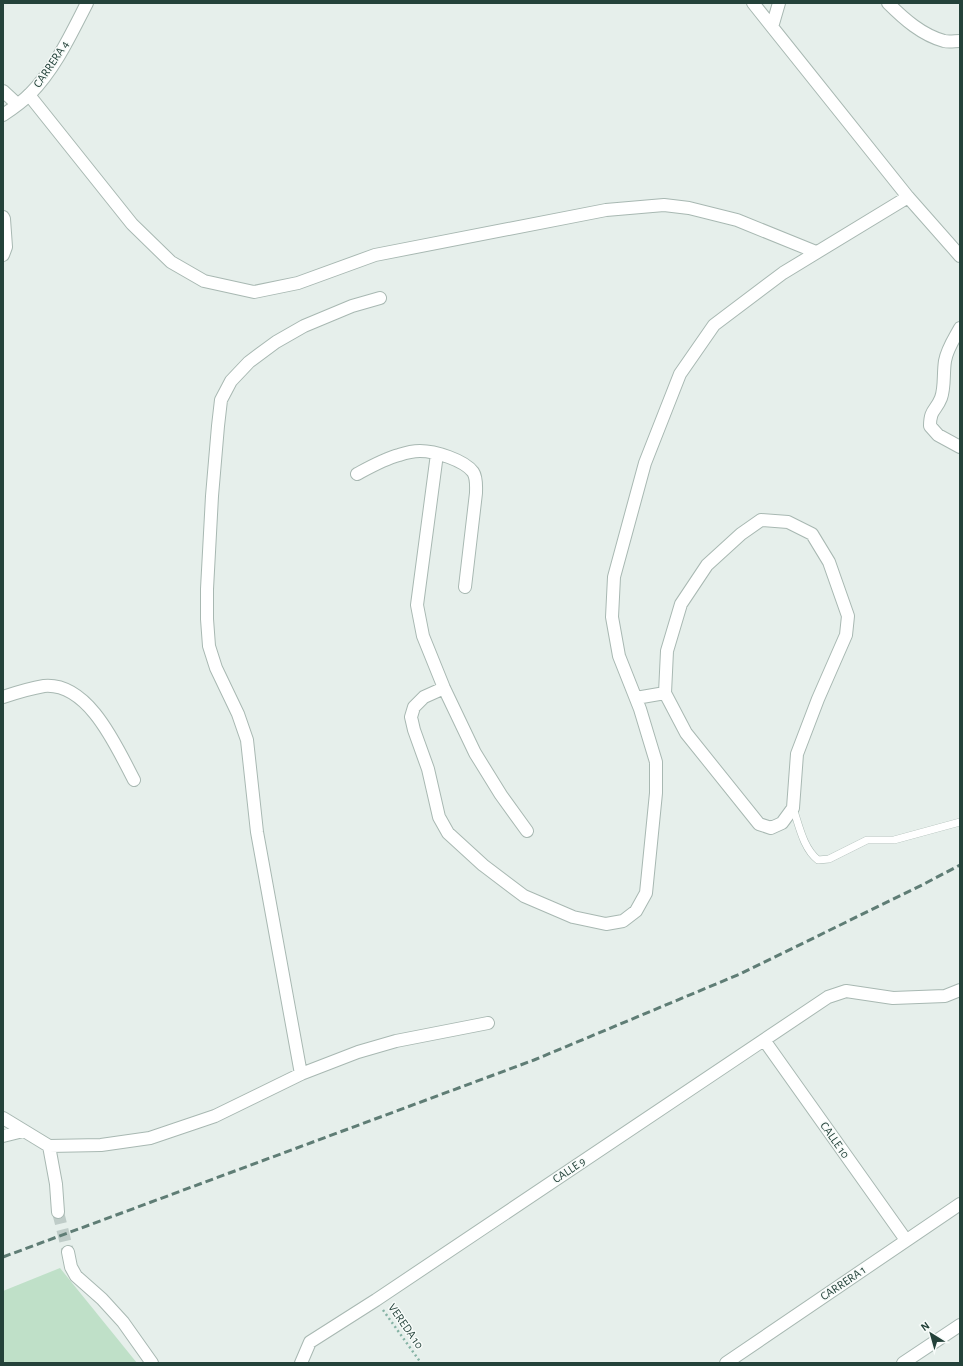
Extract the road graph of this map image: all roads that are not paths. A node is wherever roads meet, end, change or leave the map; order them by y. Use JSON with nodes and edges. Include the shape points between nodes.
{"nodes":[{"id":1,"x":87,"y":3,"type":"edge"},
{"id":2,"x":753,"y":3,"type":"edge"},
{"id":3,"x":780,"y":3,"type":"edge"},
{"id":4,"x":888,"y":3,"type":"edge"},
{"id":5,"x":772,"y":27,"type":"junction"},
{"id":6,"x":960,"y":41,"type":"edge"},
{"id":7,"x":3,"y":91,"type":"edge"},
{"id":8,"x":29,"y":95,"type":"junction"},
{"id":9,"x":18,"y":104,"type":"junction"},
{"id":10,"x":3,"y":115,"type":"edge"},
{"id":11,"x":908,"y":197,"type":"junction"},
{"id":12,"x":3,"y":217,"type":"edge"},
{"id":13,"x":816,"y":252,"type":"junction"},
{"id":14,"x":3,"y":255,"type":"edge"},
{"id":15,"x":960,"y":256,"type":"edge"},
{"id":16,"x":380,"y":298,"type":"dead end"},
{"id":17,"x":960,"y":328,"type":"edge"},
{"id":18,"x":960,"y":447,"type":"edge"},
{"id":19,"x":437,"y":454,"type":"junction"},
{"id":20,"x":357,"y":474,"type":"dead end"},
{"id":21,"x":465,"y":587,"type":"dead end"},
{"id":22,"x":444,"y":688,"type":"junction"},
{"id":23,"x":665,"y":693,"type":"junction"},
{"id":24,"x":3,"y":697,"type":"edge"},
{"id":25,"x":636,"y":698,"type":"junction"},
{"id":26,"x":134,"y":780,"type":"dead end"},
{"id":27,"x":793,"y":808,"type":"junction"},
{"id":28,"x":960,"y":822,"type":"edge"},
{"id":29,"x":527,"y":831,"type":"dead end"},
{"id":30,"x":960,"y":990,"type":"edge"},
{"id":31,"x":488,"y":1023,"type":"dead end"},
{"id":32,"x":764,"y":1040,"type":"junction"},
{"id":33,"x":301,"y":1074,"type":"junction"},
{"id":34,"x":3,"y":1118,"type":"edge"},
{"id":35,"x":23,"y":1131,"type":"junction"},
{"id":36,"x":3,"y":1136,"type":"edge"},
{"id":37,"x":49,"y":1146,"type":"junction"},
{"id":38,"x":960,"y":1204,"type":"edge"},
{"id":39,"x":58,"y":1212,"type":"tunnel mouth"},
{"id":40,"x":906,"y":1240,"type":"junction"},
{"id":41,"x":68,"y":1252,"type":"tunnel mouth"},
{"id":42,"x":960,"y":1325,"type":"edge"},
{"id":43,"x":152,"y":1363,"type":"edge"},
{"id":44,"x":301,"y":1363,"type":"edge"},
{"id":45,"x":726,"y":1363,"type":"edge"},
{"id":46,"x":903,"y":1363,"type":"edge"}],
"edges":[{"from":1,"to":8,"type":"street","name":"CARRERA 4","via":[[68,41]]},
{"from":2,"to":5,"type":"street"},
{"from":3,"to":5,"type":"street"},
{"from":4,"to":6,"type":"street","via":[[910,24],[932,36],[946,41]]},
{"from":5,"to":11,"type":"street"},
{"from":7,"to":9,"type":"street"},
{"from":8,"to":9,"type":"street","name":"CARRERA 4"},
{"from":8,"to":13,"type":"street","via":[[132,224],[171,262],[204,281],[254,292],[298,283],[375,255],[606,210],[664,205],[689,208],[737,220]]},
{"from":9,"to":10,"type":"street","name":"CARRERA 4"},
{"from":11,"to":13,"type":"street"},
{"from":11,"to":15,"type":"street"},
{"from":12,"to":14,"type":"street","via":[[6,247]]},
{"from":13,"to":25,"type":"street","via":[[783,273],[714,325],[680,374],[645,463],[614,577],[612,617],[619,656]]},
{"from":16,"to":33,"type":"street","via":[[352,306],[304,326],[249,362],[231,381],[221,400],[218,426],[207,589],[209,646],[247,740],[256,832]]},
{"from":17,"to":18,"type":"street","via":[[948,349],[943,388],[930,417],[930,426],[938,435]]},
{"from":19,"to":20,"type":"street","via":[[420,451],[399,455]]},
{"from":19,"to":21,"type":"street","via":[[456,460],[467,467],[476,481]]},
{"from":19,"to":22,"type":"street","via":[[418,605],[423,636]]},
{"from":22,"to":25,"type":"street","via":[[424,697],[414,707],[411,717],[428,769],[439,817],[448,833],[483,865],[524,896],[573,917],[606,924],[623,921],[636,911],[646,893],[657,777],[656,762]]},
{"from":22,"to":29,"type":"street","via":[[475,753]]},
{"from":23,"to":25,"type":"street"},
{"from":23,"to":27,"type":"street","via":[[686,733],[759,824],[771,828],[782,824]]},
{"from":23,"to":27,"type":"street","via":[[667,651],[682,604],[707,565],[741,534],[761,520],[788,522],[812,534],[829,562],[848,616],[846,635],[797,754]]},
{"from":24,"to":26,"type":"street","via":[[45,686],[64,689],[86,703],[108,730]]},
{"from":27,"to":28,"type":"lane","via":[[811,854],[818,860],[829,859],[867,840],[894,840]]},
{"from":30,"to":32,"type":"street","name":"CALLE 9","via":[[945,996],[893,998],[846,991],[828,997]]},
{"from":31,"to":33,"type":"street","via":[[396,1041],[358,1052]]},
{"from":32,"to":40,"type":"street","name":"CALLE 10"},
{"from":32,"to":44,"type":"street","name":"CALLE 9","via":[[310,1342]]},
{"from":33,"to":37,"type":"street","via":[[216,1116],[150,1138],[101,1145]]},
{"from":34,"to":35,"type":"street"},
{"from":35,"to":36,"type":"street"},
{"from":35,"to":37,"type":"street"},
{"from":37,"to":39,"type":"street"},
{"from":38,"to":40,"type":"street","name":"CARRERA 1"},
{"from":40,"to":45,"type":"street","name":"CARRERA 1"},
{"from":41,"to":43,"type":"street","via":[[71,1268],[76,1276],[123,1322]]},
{"from":42,"to":46,"type":"street"}]}
